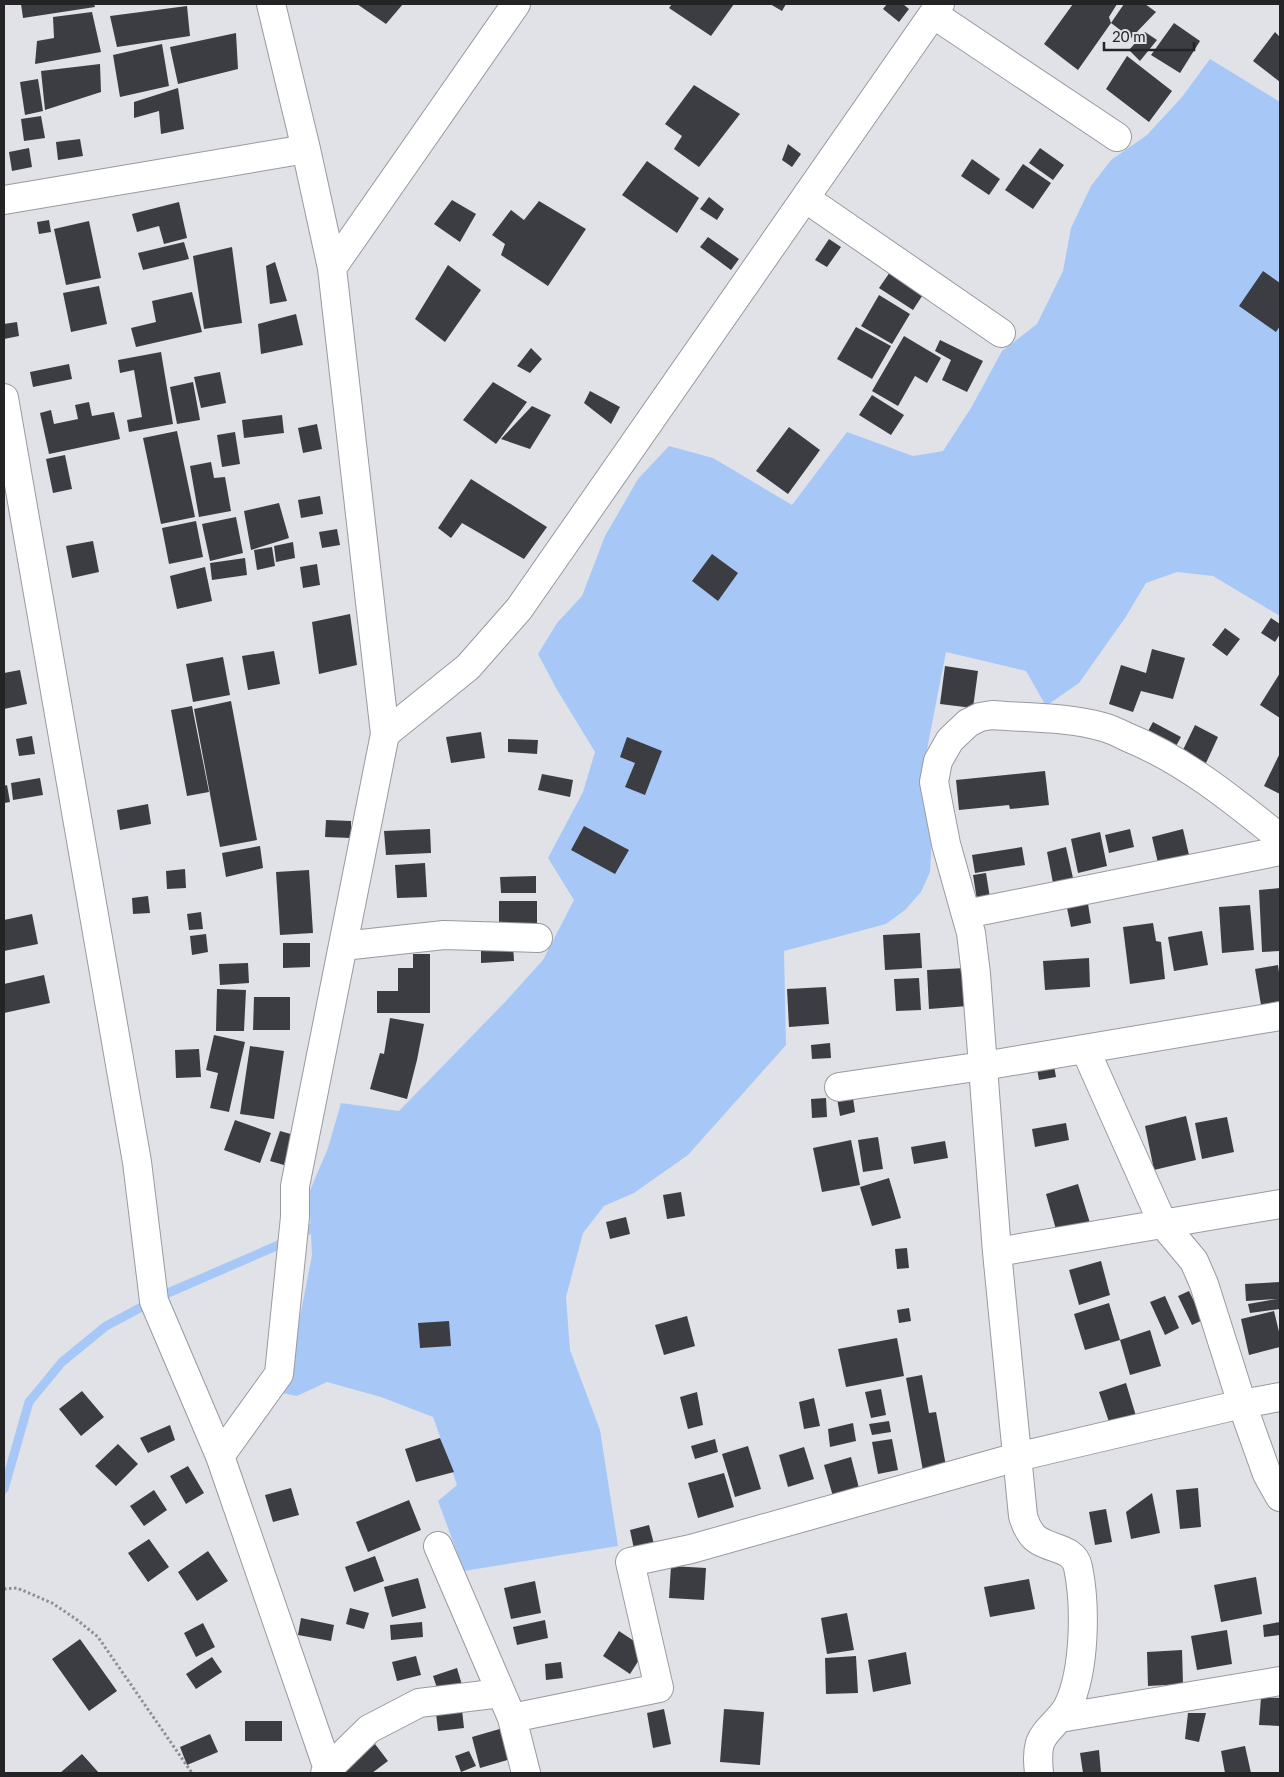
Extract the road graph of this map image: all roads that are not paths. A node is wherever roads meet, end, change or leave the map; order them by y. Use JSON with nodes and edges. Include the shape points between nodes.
{"nodes":[{"id":1,"x":271,"y":4,"type":"edge"},
{"id":2,"x":516,"y":4,"type":"edge"},
{"id":3,"x":937,"y":9,"type":"edge"},
{"id":4,"x":1117,"y":138,"type":"dead end"},
{"id":5,"x":306,"y":149,"type":"junction"},
{"id":6,"x":805,"y":198,"type":"junction"},
{"id":7,"x":4,"y":200,"type":"edge"},
{"id":8,"x":332,"y":268,"type":"junction"},
{"id":9,"x":1001,"y":333,"type":"dead end"},
{"id":10,"x":4,"y":398,"type":"edge"},
{"id":11,"x":385,"y":734,"type":"junction"},
{"id":12,"x":1280,"y":838,"type":"edge"},
{"id":13,"x":1280,"y":851,"type":"edge"},
{"id":14,"x":966,"y":914,"type":"junction"},
{"id":15,"x":538,"y":938,"type":"dead end"},
{"id":16,"x":343,"y":946,"type":"junction"},
{"id":17,"x":1280,"y":1016,"type":"edge"},
{"id":18,"x":1085,"y":1049,"type":"junction"},
{"id":19,"x":983,"y":1066,"type":"junction"},
{"id":20,"x":839,"y":1087,"type":"dead end"},
{"id":21,"x":1280,"y":1204,"type":"edge"},
{"id":22,"x":1163,"y":1224,"type":"junction"},
{"id":23,"x":997,"y":1252,"type":"junction"},
{"id":24,"x":1280,"y":1397,"type":"edge"},
{"id":25,"x":1242,"y":1404,"type":"junction"},
{"id":26,"x":220,"y":1456,"type":"junction"},
{"id":27,"x":1017,"y":1457,"type":"junction"},
{"id":28,"x":1280,"y":1497,"type":"edge"},
{"id":29,"x":438,"y":1546,"type":"dead end"},
{"id":30,"x":1280,"y":1681,"type":"edge"},
{"id":31,"x":501,"y":1693,"type":"junction"},
{"id":32,"x":512,"y":1718,"type":"junction"},
{"id":33,"x":1060,"y":1718,"type":"junction"},
{"id":34,"x":327,"y":1771,"type":"edge"},
{"id":35,"x":526,"y":1773,"type":"edge"},
{"id":36,"x":1039,"y":1773,"type":"edge"}],
"edges":[{"from":1,"to":5,"type":"street"},
{"from":2,"to":8,"type":"street"},
{"from":3,"to":4,"type":"street"},
{"from":3,"to":6,"type":"street"},
{"from":5,"to":7,"type":"street"},
{"from":5,"to":8,"type":"street"},
{"from":6,"to":9,"type":"street"},
{"from":6,"to":11,"type":"street","via":[[519,609],[468,667]]},
{"from":8,"to":11,"type":"street"},
{"from":10,"to":26,"type":"street","via":[[137,1162],[154,1301]]},
{"from":11,"to":16,"type":"street"},
{"from":12,"to":14,"type":"street","via":[[1176,760],[1104,727],[1065,720],[980,717],[968,723],[950,740],[938,761],[934,782],[946,844]]},
{"from":13,"to":14,"type":"street"},
{"from":14,"to":19,"type":"street","via":[[976,974]]},
{"from":15,"to":16,"type":"street","via":[[444,935]]},
{"from":16,"to":26,"type":"street","via":[[295,1186],[295,1217],[279,1374]]},
{"from":17,"to":18,"type":"street"},
{"from":18,"to":19,"type":"street"},
{"from":18,"to":22,"type":"street"},
{"from":19,"to":20,"type":"street"},
{"from":19,"to":23,"type":"street"},
{"from":21,"to":22,"type":"street"},
{"from":22,"to":23,"type":"street"},
{"from":22,"to":25,"type":"street","via":[[1194,1260]]},
{"from":23,"to":27,"type":"street"},
{"from":24,"to":25,"type":"street"},
{"from":25,"to":27,"type":"street"},
{"from":25,"to":28,"type":"street","via":[[1267,1474]]},
{"from":26,"to":34,"type":"street"},
{"from":27,"to":32,"type":"street","via":[[690,1549],[630,1562],[660,1688]]},
{"from":27,"to":33,"type":"street","via":[[1026,1526],[1042,1543],[1070,1554],[1078,1566],[1083,1616],[1080,1662],[1075,1688]]},
{"from":29,"to":31,"type":"street"},
{"from":30,"to":33,"type":"street"},
{"from":31,"to":32,"type":"street"},
{"from":31,"to":34,"type":"street","via":[[420,1703],[369,1729]]},
{"from":32,"to":35,"type":"street"},
{"from":33,"to":36,"type":"street","via":[[1040,1743]]}]}
